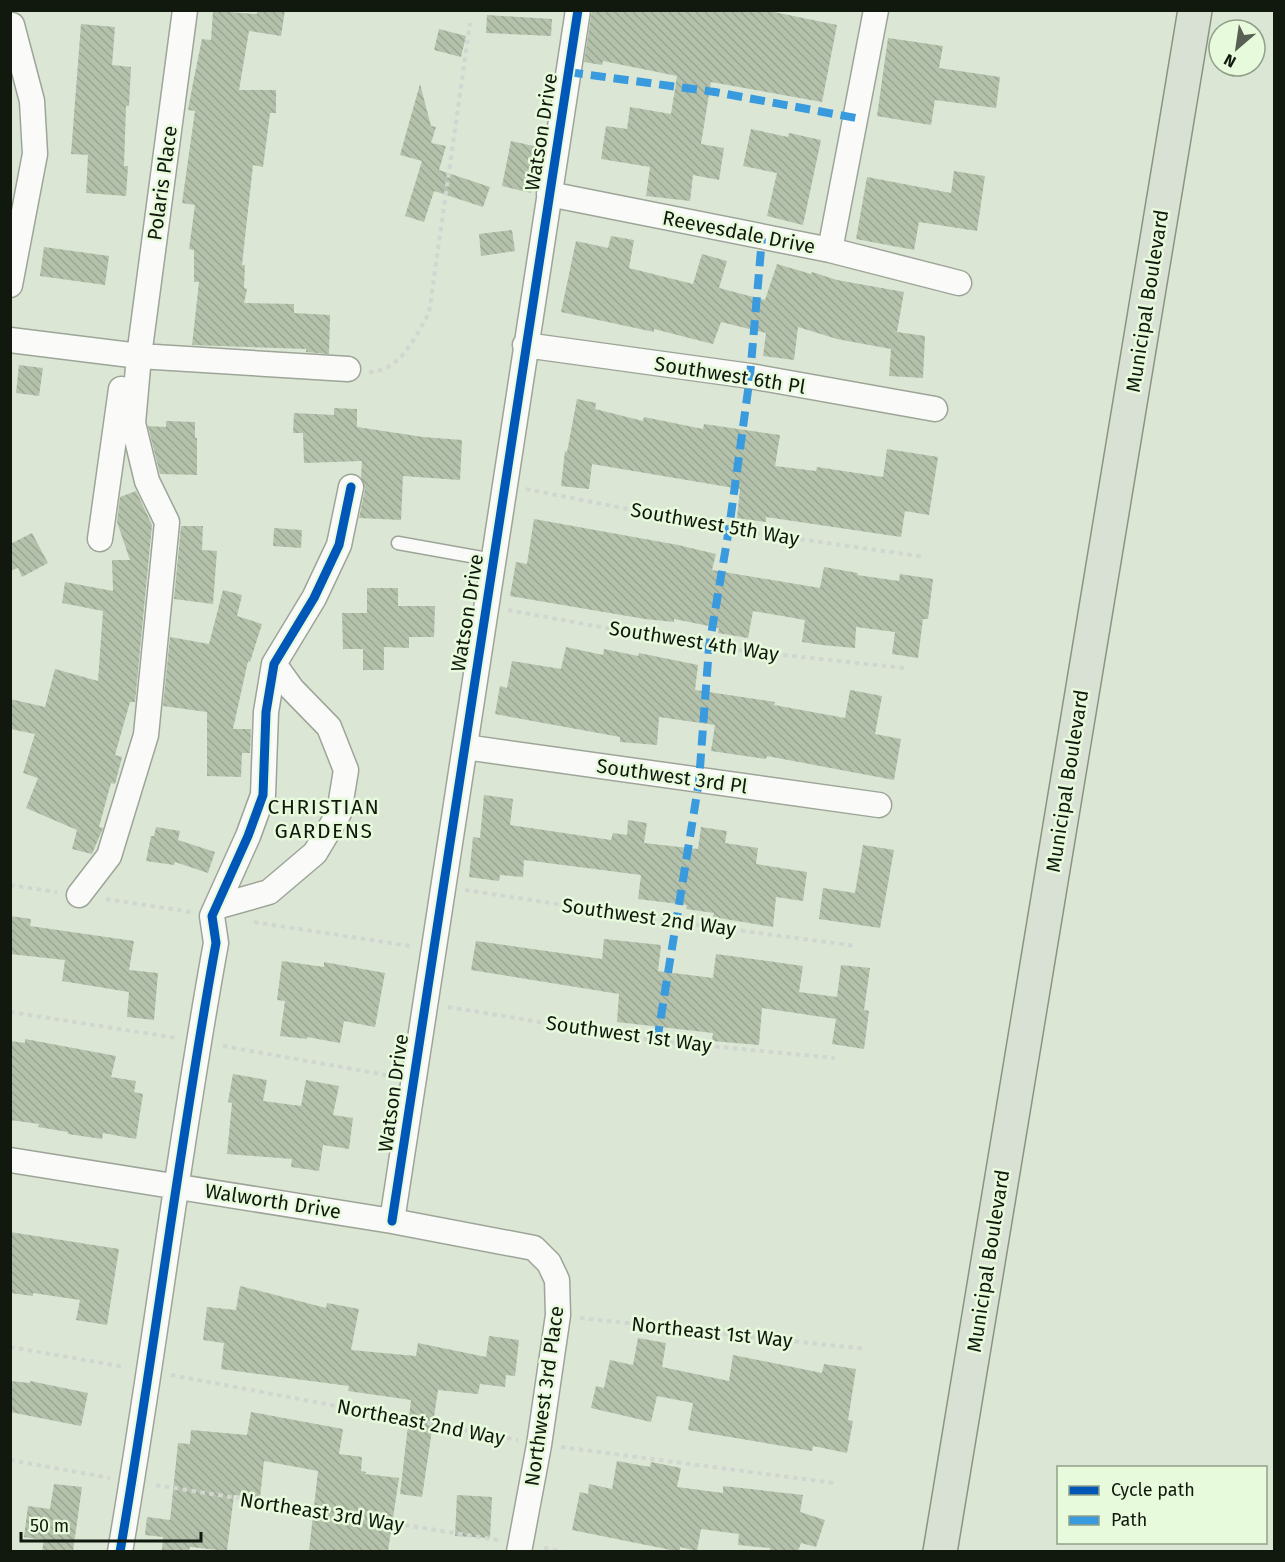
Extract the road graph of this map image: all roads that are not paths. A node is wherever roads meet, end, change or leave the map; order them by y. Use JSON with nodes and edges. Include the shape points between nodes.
{"nodes":[{"id":1,"x":185,"y":10,"type":"edge"},
{"id":2,"x":578,"y":10,"type":"edge"},
{"id":3,"x":876,"y":10,"type":"edge"},
{"id":4,"x":1195,"y":10,"type":"edge"},
{"id":5,"x":12,"y":26,"type":"edge"},
{"id":6,"x":549,"y":194,"type":"junction"},
{"id":7,"x":830,"y":250,"type":"junction"},
{"id":8,"x":959,"y":283,"type":"dead end"},
{"id":9,"x":10,"y":285,"type":"edge"},
{"id":10,"x":10,"y":340,"type":"edge"},
{"id":11,"x":525,"y":345,"type":"junction"},
{"id":12,"x":133,"y":355,"type":"junction"},
{"id":13,"x":348,"y":369,"type":"road end"},
{"id":14,"x":935,"y":409,"type":"dead end"},
{"id":15,"x":351,"y":486,"type":"dead end"},
{"id":16,"x":100,"y":539,"type":"dead end"},
{"id":17,"x":398,"y":543,"type":"dead end"},
{"id":18,"x":493,"y":560,"type":"junction"},
{"id":19,"x":274,"y":664,"type":"junction"},
{"id":20,"x":465,"y":747,"type":"junction"},
{"id":21,"x":879,"y":805,"type":"dead end"},
{"id":22,"x":79,"y":895,"type":"dead end"},
{"id":23,"x":216,"y":907,"type":"junction"},
{"id":24,"x":10,"y":1160,"type":"edge"},
{"id":25,"x":174,"y":1186,"type":"junction"},
{"id":26,"x":392,"y":1221,"type":"junction"},
{"id":27,"x":534,"y":1248,"type":"joint"},
{"id":28,"x":520,"y":1548,"type":"edge"},
{"id":29,"x":120,"y":1551,"type":"edge"},
{"id":30,"x":940,"y":1551,"type":"edge"}],
"edges":[{"from":1,"to":12,"type":"street","name":"Polaris Place"},
{"from":2,"to":6,"type":"street","name":"Watson Drive"},
{"from":3,"to":7,"type":"street","name":"Reevesdale Drive"},
{"from":4,"to":30,"type":"main road","name":"Municipal Boulevard"},
{"from":5,"to":9,"type":"street","via":[[32,101],[35,154]]},
{"from":6,"to":7,"type":"street","name":"Reevesdale Drive"},
{"from":6,"to":11,"type":"street","name":"Watson Drive"},
{"from":7,"to":8,"type":"street"},
{"from":10,"to":12,"type":"street"},
{"from":11,"to":14,"type":"street","name":"Southwest 6th Pl","via":[[750,376]]},
{"from":11,"to":18,"type":"street","name":"Watson Drive"},
{"from":12,"to":13,"type":"street"},
{"from":12,"to":16,"type":"street"},
{"from":12,"to":22,"type":"street","via":[[133,423],[147,482],[167,522],[146,735],[109,856]]},
{"from":15,"to":19,"type":"street","via":[[339,545],[314,598]]},
{"from":17,"to":18,"type":"lane"},
{"from":18,"to":20,"type":"street","name":"Watson Drive"},
{"from":19,"to":23,"type":"street","via":[[266,712],[262,795]]},
{"from":19,"to":23,"type":"street","via":[[329,727],[346,770],[339,813],[315,853],[269,892]]},
{"from":20,"to":21,"type":"street","name":"Southwest 3rd Pl"},
{"from":20,"to":26,"type":"street","name":"Watson Drive"},
{"from":23,"to":25,"type":"street","via":[[212,916],[216,944]]},
{"from":24,"to":25,"type":"street","name":"Walworth Drive"},
{"from":25,"to":26,"type":"street","name":"Walworth Drive"},
{"from":25,"to":29,"type":"street","via":[[150,1371]]},
{"from":26,"to":27,"type":"street","name":"Walworth Drive"},
{"from":27,"to":28,"type":"street","name":"Northwest 3rd Place","via":[[549,1263],[557,1280],[558,1315]]}]}
